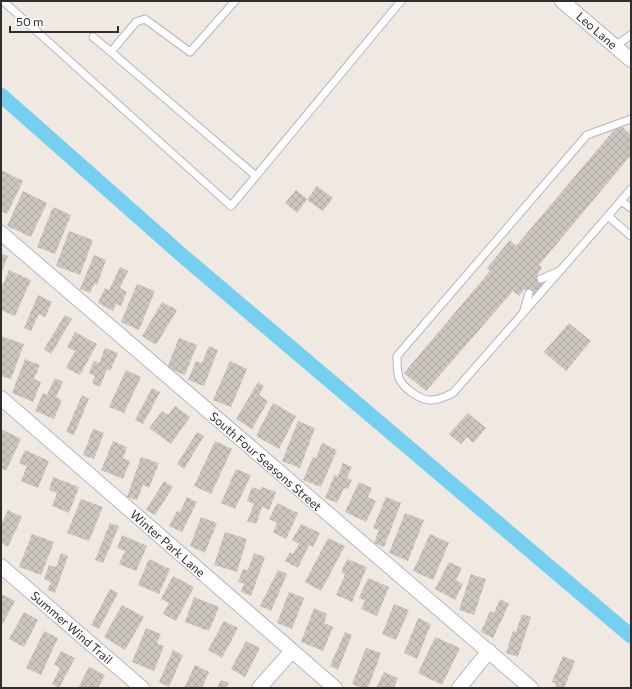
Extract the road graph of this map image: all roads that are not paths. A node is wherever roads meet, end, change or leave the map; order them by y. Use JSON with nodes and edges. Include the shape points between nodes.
{"nodes":[{"id":1,"x":3,"y":1,"type":"edge"},
{"id":2,"x":235,"y":1,"type":"edge"},
{"id":3,"x":401,"y":1,"type":"edge"},
{"id":4,"x":562,"y":1,"type":"edge"},
{"id":5,"x":631,"y":35,"type":"edge"},
{"id":6,"x":93,"y":37,"type":"dead end"},
{"id":7,"x":615,"y":46,"type":"junction"},
{"id":8,"x":111,"y":52,"type":"junction"},
{"id":9,"x":631,"y":60,"type":"edge"},
{"id":10,"x":631,"y":119,"type":"edge"},
{"id":11,"x":256,"y":176,"type":"junction"},
{"id":12,"x":631,"y":189,"type":"edge"},
{"id":13,"x":621,"y":201,"type":"junction"},
{"id":14,"x":631,"y":208,"type":"edge"},
{"id":15,"x":608,"y":216,"type":"junction"},
{"id":16,"x":1,"y":233,"type":"edge"},
{"id":17,"x":631,"y":236,"type":"edge"},
{"id":18,"x":561,"y":270,"type":"junction"},
{"id":19,"x":541,"y":278,"type":"dead end"},
{"id":20,"x":529,"y":293,"type":"dead end"},
{"id":21,"x":523,"y":313,"type":"junction"},
{"id":22,"x":1,"y":398,"type":"edge"},
{"id":23,"x":1,"y":566,"type":"edge"},
{"id":24,"x":292,"y":651,"type":"junction"},
{"id":25,"x":489,"y":651,"type":"junction"},
{"id":26,"x":142,"y":688,"type":"edge"},
{"id":27,"x":259,"y":688,"type":"edge"},
{"id":28,"x":335,"y":688,"type":"edge"},
{"id":29,"x":459,"y":688,"type":"edge"},
{"id":30,"x":531,"y":688,"type":"edge"}],
"edges":[{"from":1,"to":11,"type":"lane","via":[[231,206]]},
{"from":2,"to":8,"type":"lane","via":[[190,52],[145,19],[136,22]]},
{"from":3,"to":11,"type":"lane"},
{"from":4,"to":7,"type":"street","name":"Leo Lane"},
{"from":5,"to":7,"type":"lane"},
{"from":6,"to":8,"type":"lane"},
{"from":7,"to":9,"type":"street","name":"Leo Lane"},
{"from":8,"to":11,"type":"lane"},
{"from":10,"to":21,"type":"lane","via":[[588,134],[397,356],[400,379],[420,397],[430,401],[448,395]]},
{"from":12,"to":13,"type":"lane"},
{"from":13,"to":14,"type":"lane"},
{"from":13,"to":15,"type":"lane"},
{"from":15,"to":17,"type":"lane"},
{"from":15,"to":18,"type":"lane"},
{"from":16,"to":25,"type":"street","name":"South Four Seasons Street"},
{"from":18,"to":19,"type":"lane"},
{"from":18,"to":21,"type":"lane"},
{"from":20,"to":21,"type":"lane"},
{"from":22,"to":24,"type":"street","name":"Winter Park Lane"},
{"from":23,"to":26,"type":"street","name":"Summer Wind Trail"},
{"from":24,"to":27,"type":"street"},
{"from":24,"to":28,"type":"street","name":"Winter Park Lane"},
{"from":25,"to":29,"type":"street"},
{"from":25,"to":30,"type":"street","name":"South Four Seasons Street"}]}
